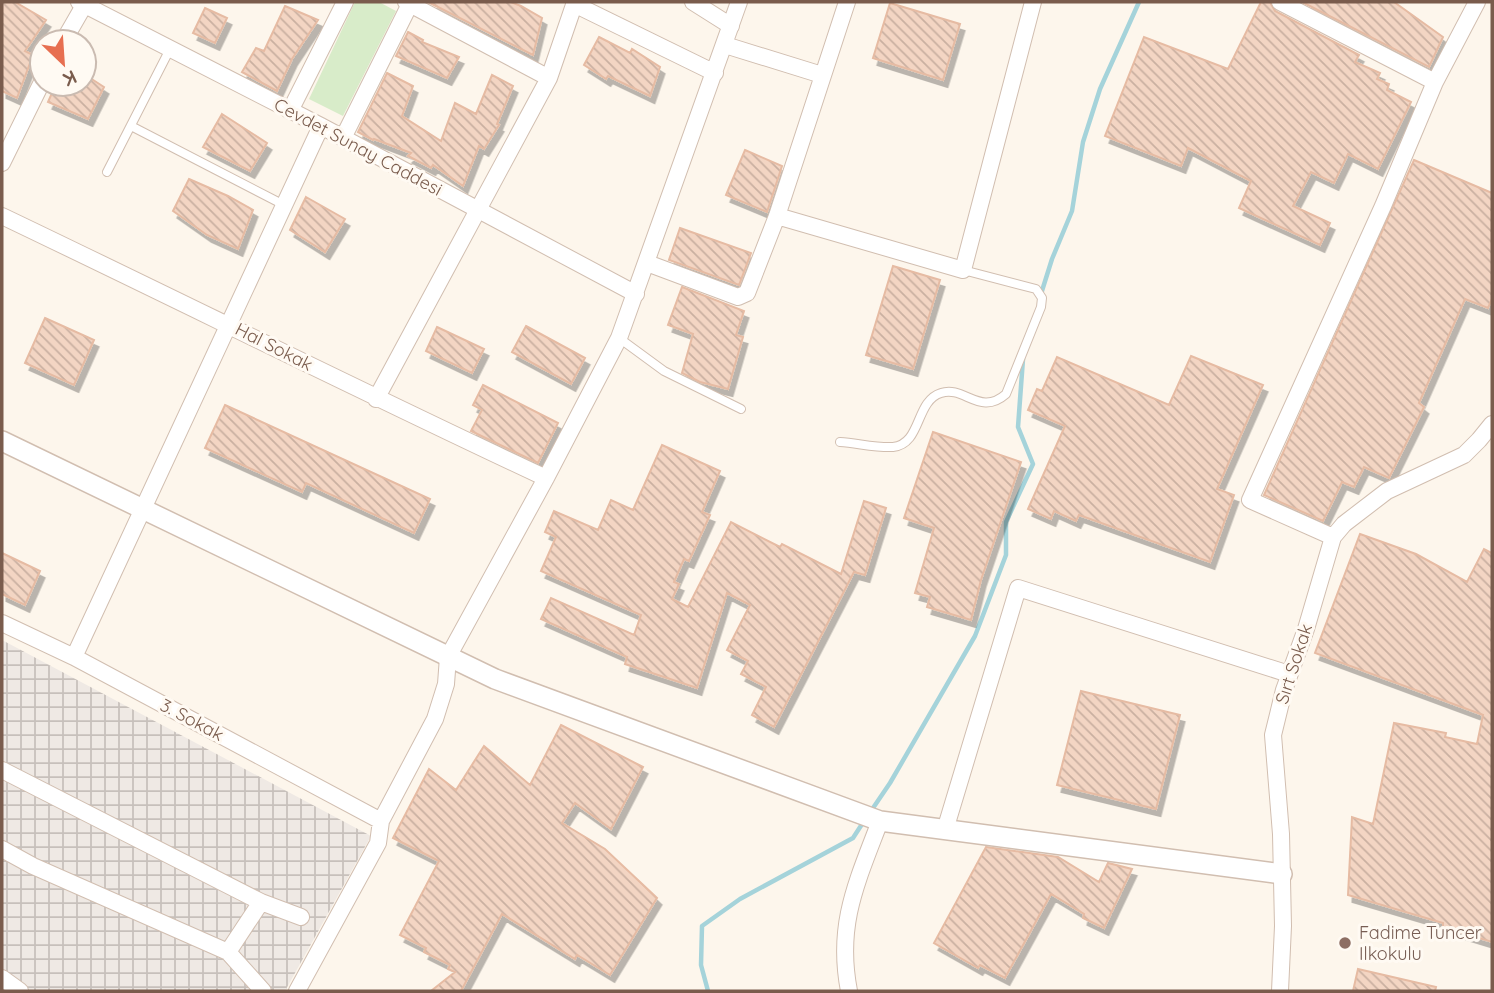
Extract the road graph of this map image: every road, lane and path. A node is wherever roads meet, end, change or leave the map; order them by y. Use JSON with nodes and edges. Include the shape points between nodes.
{"nodes":[{"id":1,"x":345,"y":2,"type":"edge"},
{"id":2,"x":409,"y":2,"type":"edge"},
{"id":3,"x":693,"y":2,"type":"edge"},
{"id":4,"x":739,"y":2,"type":"edge"},
{"id":5,"x":847,"y":2,"type":"edge"},
{"id":6,"x":1033,"y":2,"type":"edge"},
{"id":7,"x":1280,"y":2,"type":"edge"},
{"id":8,"x":1477,"y":2,"type":"edge"},
{"id":9,"x":83,"y":3,"type":"edge"},
{"id":10,"x":575,"y":3,"type":"edge"},
{"id":11,"x":731,"y":26,"type":"junction"},
{"id":12,"x":70,"y":28,"type":"edge"},
{"id":13,"x":725,"y":45,"type":"junction"},
{"id":14,"x":170,"y":49,"type":"junction"},
{"id":15,"x":715,"y":73,"type":"junction"},
{"id":16,"x":822,"y":75,"type":"junction"},
{"id":17,"x":549,"y":78,"type":"junction"},
{"id":18,"x":1435,"y":82,"type":"junction"},
{"id":19,"x":34,"y":98,"type":"edge"},
{"id":20,"x":290,"y":111,"type":"junction"},
{"id":21,"x":131,"y":126,"type":"junction"},
{"id":22,"x":321,"y":126,"type":"junction"},
{"id":23,"x":343,"y":138,"type":"junction"},
{"id":24,"x":2,"y":163,"type":"edge"},
{"id":25,"x":107,"y":172,"type":"dead end"},
{"id":26,"x":284,"y":205,"type":"junction"},
{"id":27,"x":478,"y":212,"type":"junction"},
{"id":28,"x":2,"y":216,"type":"edge"},
{"id":29,"x":777,"y":216,"type":"junction"},
{"id":30,"x":647,"y":263,"type":"junction"},
{"id":31,"x":963,"y":271,"type":"junction"},
{"id":32,"x":636,"y":294,"type":"junction"},
{"id":33,"x":229,"y":324,"type":"junction"},
{"id":34,"x":619,"y":338,"type":"junction"},
{"id":35,"x":376,"y":398,"type":"junction"},
{"id":36,"x":741,"y":409,"type":"dead end"},
{"id":37,"x":1492,"y":424,"type":"edge"},
{"id":38,"x":2,"y":441,"type":"edge"},
{"id":39,"x":840,"y":442,"type":"dead end"},
{"id":40,"x":547,"y":478,"type":"junction"},
{"id":41,"x":142,"y":508,"type":"junction"},
{"id":42,"x":1332,"y":537,"type":"junction"},
{"id":43,"x":2,"y":623,"type":"edge"},
{"id":44,"x":74,"y":657,"type":"junction"},
{"id":45,"x":448,"y":657,"type":"junction"},
{"id":46,"x":1289,"y":674,"type":"junction"},
{"id":47,"x":2,"y":770,"type":"edge"},
{"id":48,"x":381,"y":821,"type":"junction"},
{"id":49,"x":880,"y":821,"type":"junction"},
{"id":50,"x":945,"y":830,"type":"junction"},
{"id":51,"x":2,"y":849,"type":"edge"},
{"id":52,"x":1282,"y":874,"type":"junction"},
{"id":53,"x":261,"y":902,"type":"junction"},
{"id":54,"x":301,"y":917,"type":"dead end"},
{"id":55,"x":228,"y":952,"type":"junction"},
{"id":56,"x":2,"y":978,"type":"edge"},
{"id":57,"x":20,"y":991,"type":"edge"},
{"id":58,"x":263,"y":991,"type":"edge"},
{"id":59,"x":297,"y":991,"type":"edge"},
{"id":60,"x":849,"y":991,"type":"edge"},
{"id":61,"x":1280,"y":991,"type":"edge"}],
"edges":[{"from":1,"to":20,"type":"street"},
{"from":2,"to":17,"type":"street"},
{"from":2,"to":23,"type":"street"},
{"from":3,"to":11,"type":"street"},
{"from":4,"to":11,"type":"street"},
{"from":5,"to":16,"type":"street"},
{"from":6,"to":31,"type":"street"},
{"from":7,"to":18,"type":"street"},
{"from":8,"to":18,"type":"street"},
{"from":9,"to":12,"type":"street"},
{"from":9,"to":14,"type":"street","name":"Cevdet Sunay Caddesi"},
{"from":10,"to":15,"type":"street"},
{"from":10,"to":17,"type":"street"},
{"from":11,"to":13,"type":"street"},
{"from":13,"to":15,"type":"street"},
{"from":13,"to":16,"type":"street"},
{"from":14,"to":20,"type":"street","name":"Cevdet Sunay Caddesi"},
{"from":14,"to":21,"type":"lane"},
{"from":15,"to":30,"type":"street"},
{"from":16,"to":29,"type":"street"},
{"from":17,"to":27,"type":"street"},
{"from":18,"to":42,"type":"street","via":[[1250,500]]},
{"from":19,"to":24,"type":"street"},
{"from":20,"to":22,"type":"street","name":"Cevdet Sunay Caddesi"},
{"from":21,"to":25,"type":"lane"},
{"from":21,"to":26,"type":"lane"},
{"from":22,"to":23,"type":"street","name":"Cevdet Sunay Caddesi"},
{"from":22,"to":26,"type":"street"},
{"from":23,"to":27,"type":"street","name":"Cevdet Sunay Caddesi"},
{"from":26,"to":33,"type":"street"},
{"from":27,"to":32,"type":"street","name":"Cevdet Sunay Caddesi"},
{"from":27,"to":35,"type":"street"},
{"from":28,"to":33,"type":"street","name":"Hal Sokak"},
{"from":29,"to":30,"type":"street","via":[[752,285],[738,297]]},
{"from":29,"to":31,"type":"street"},
{"from":30,"to":32,"type":"street"},
{"from":31,"to":39,"type":"lane","via":[[1036,289],[1042,298],[1006,394],[989,403],[947,391],[936,394],[911,437],[900,445]]},
{"from":32,"to":34,"type":"street"},
{"from":33,"to":35,"type":"street","name":"Hal Sokak"},
{"from":33,"to":41,"type":"street"},
{"from":34,"to":36,"type":"lane","via":[[664,371]]},
{"from":34,"to":40,"type":"street"},
{"from":35,"to":40,"type":"street","name":"Hal Sokak"},
{"from":37,"to":42,"type":"street","via":[[1464,455],[1387,491]]},
{"from":38,"to":41,"type":"street"},
{"from":40,"to":45,"type":"street"},
{"from":41,"to":44,"type":"street"},
{"from":41,"to":45,"type":"street"},
{"from":42,"to":46,"type":"street","name":"Sırt Sokak"},
{"from":43,"to":44,"type":"street","name":"3. Sokak"},
{"from":44,"to":48,"type":"street","name":"3. Sokak"},
{"from":45,"to":48,"type":"street","via":[[446,684],[435,719]]},
{"from":45,"to":49,"type":"street","via":[[495,679]]},
{"from":46,"to":50,"type":"street","via":[[1018,589]]},
{"from":46,"to":52,"type":"street","name":"Sırt Sokak","via":[[1273,736]]},
{"from":47,"to":53,"type":"street"},
{"from":48,"to":59,"type":"street","via":[[378,843]]},
{"from":49,"to":50,"type":"street"},
{"from":49,"to":60,"type":"street","via":[[846,922]]},
{"from":50,"to":52,"type":"street"},
{"from":51,"to":55,"type":"street"},
{"from":52,"to":61,"type":"street","name":"Sırt Sokak"},
{"from":53,"to":54,"type":"street"},
{"from":53,"to":55,"type":"street"},
{"from":55,"to":58,"type":"street"},
{"from":56,"to":57,"type":"street"}]}
